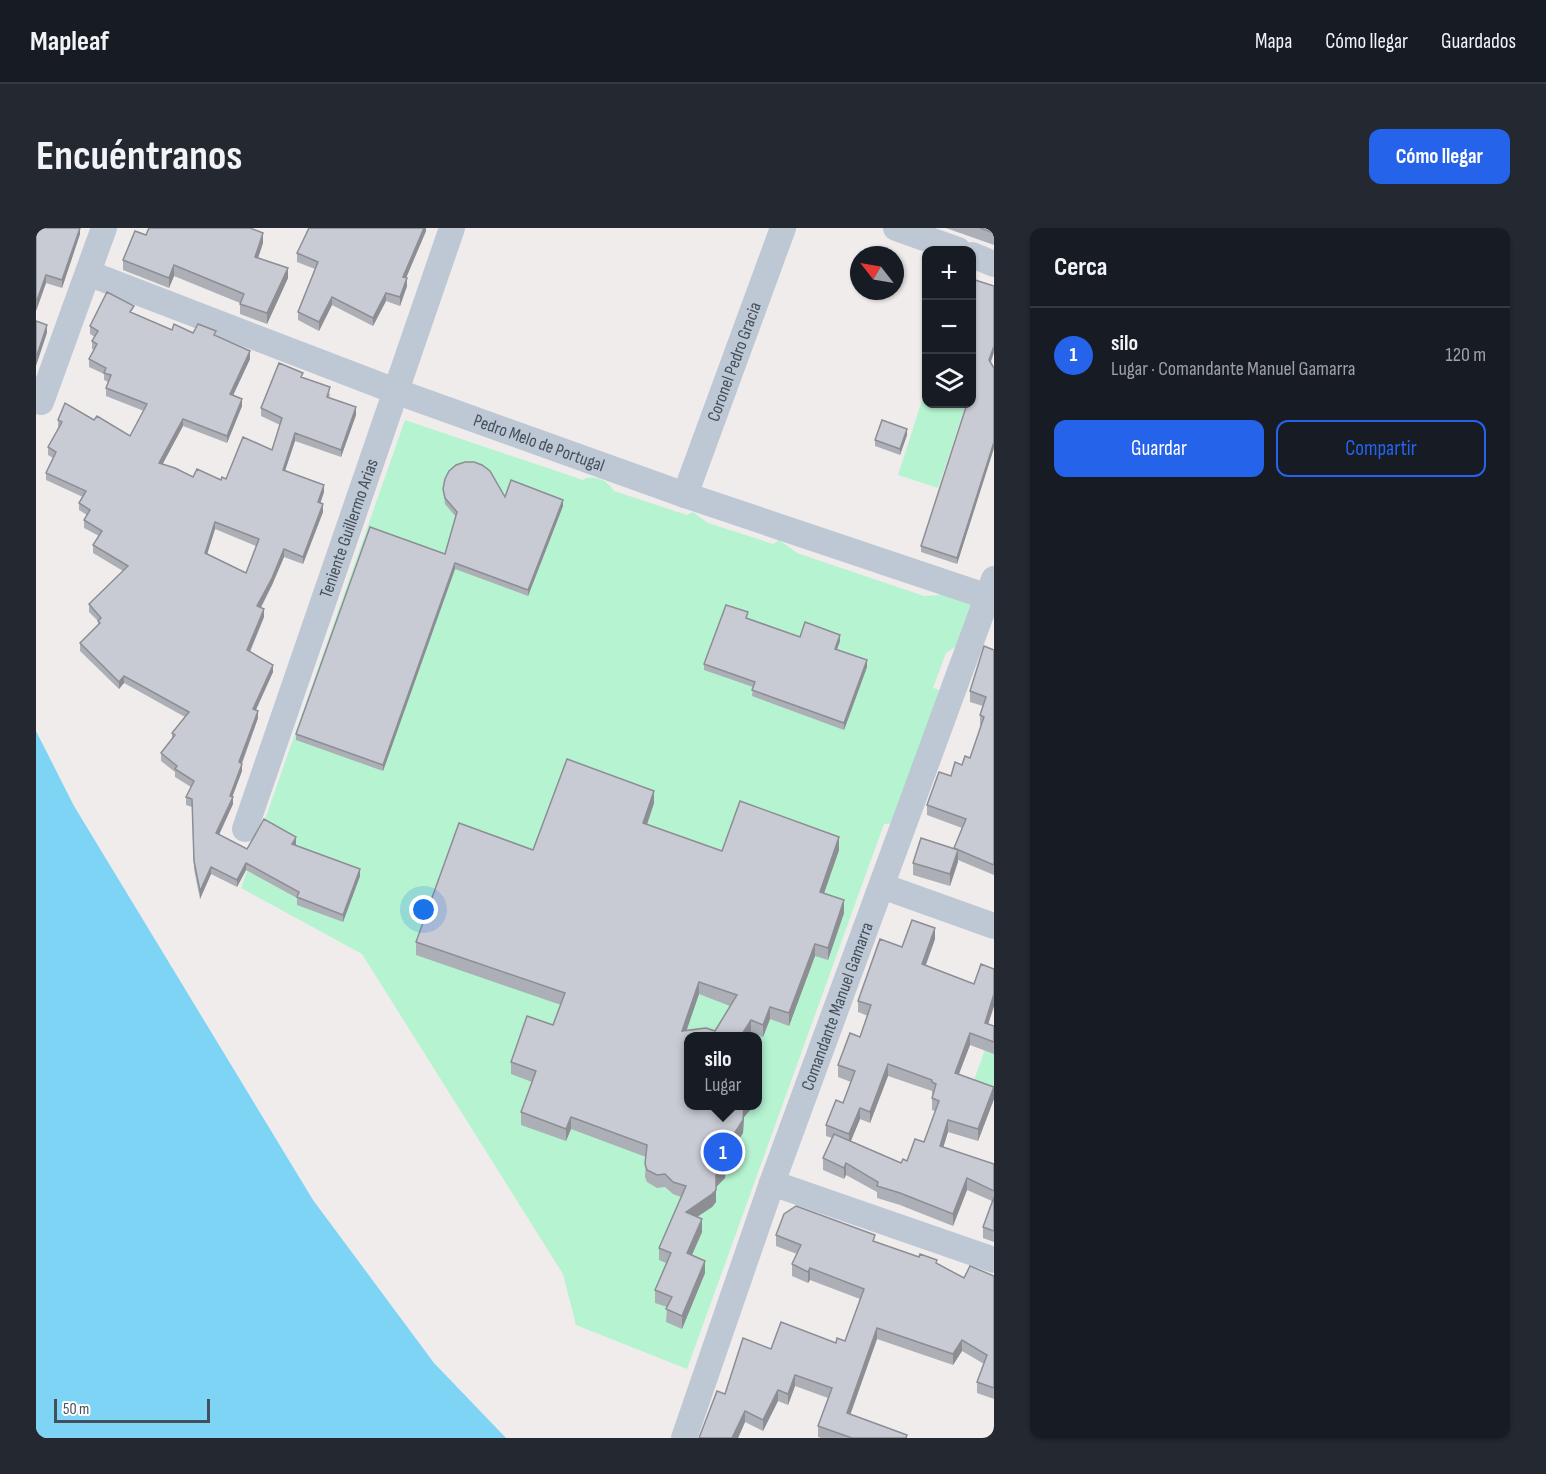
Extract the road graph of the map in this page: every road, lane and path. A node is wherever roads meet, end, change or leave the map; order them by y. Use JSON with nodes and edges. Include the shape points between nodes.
{"nodes":[{"id":1,"x":104,"y":228,"type":"edge"},
{"id":2,"x":452,"y":228,"type":"edge"},
{"id":3,"x":783,"y":228,"type":"edge"},
{"id":4,"x":896,"y":228,"type":"edge"},
{"id":5,"x":947,"y":246,"type":"edge"},
{"id":6,"x":976,"y":257,"type":"edge"},
{"id":7,"x":994,"y":264,"type":"edge"},
{"id":8,"x":88,"y":273,"type":"junction"},
{"id":9,"x":395,"y":391,"type":"junction"},
{"id":10,"x":41,"y":402,"type":"dead end"},
{"id":11,"x":685,"y":495,"type":"junction"},
{"id":12,"x":992,"y":592,"type":"edge"},
{"id":13,"x":245,"y":829,"type":"dead end"},
{"id":14,"x":882,"y":886,"type":"junction"},
{"id":15,"x":994,"y":926,"type":"edge"},
{"id":16,"x":772,"y":1183,"type":"junction"},
{"id":17,"x":994,"y":1260,"type":"edge"},
{"id":18,"x":684,"y":1438,"type":"edge"}],
"edges":[{"from":1,"to":8,"type":"street"},
{"from":2,"to":9,"type":"street","name":"Teniente Guillermo Arias"},
{"from":3,"to":11,"type":"street","name":"Coronel Pedro Gracia"},
{"from":4,"to":5,"type":"street"},
{"from":6,"to":7,"type":"street"},
{"from":8,"to":9,"type":"street","name":"Pedro Melo de Portugal"},
{"from":8,"to":10,"type":"street"},
{"from":9,"to":11,"type":"street","name":"Pedro Melo de Portugal"},
{"from":9,"to":13,"type":"street","name":"Teniente Guillermo Arias"},
{"from":11,"to":12,"type":"street","name":"Pedro Melo de Portugal"},
{"from":12,"to":14,"type":"street","name":"Comandante Manuel Gamarra"},
{"from":14,"to":15,"type":"street"},
{"from":14,"to":16,"type":"street","name":"Comandante Manuel Gamarra"},
{"from":16,"to":17,"type":"street"},
{"from":16,"to":18,"type":"street","name":"Comandante Manuel Gamarra"}]}
